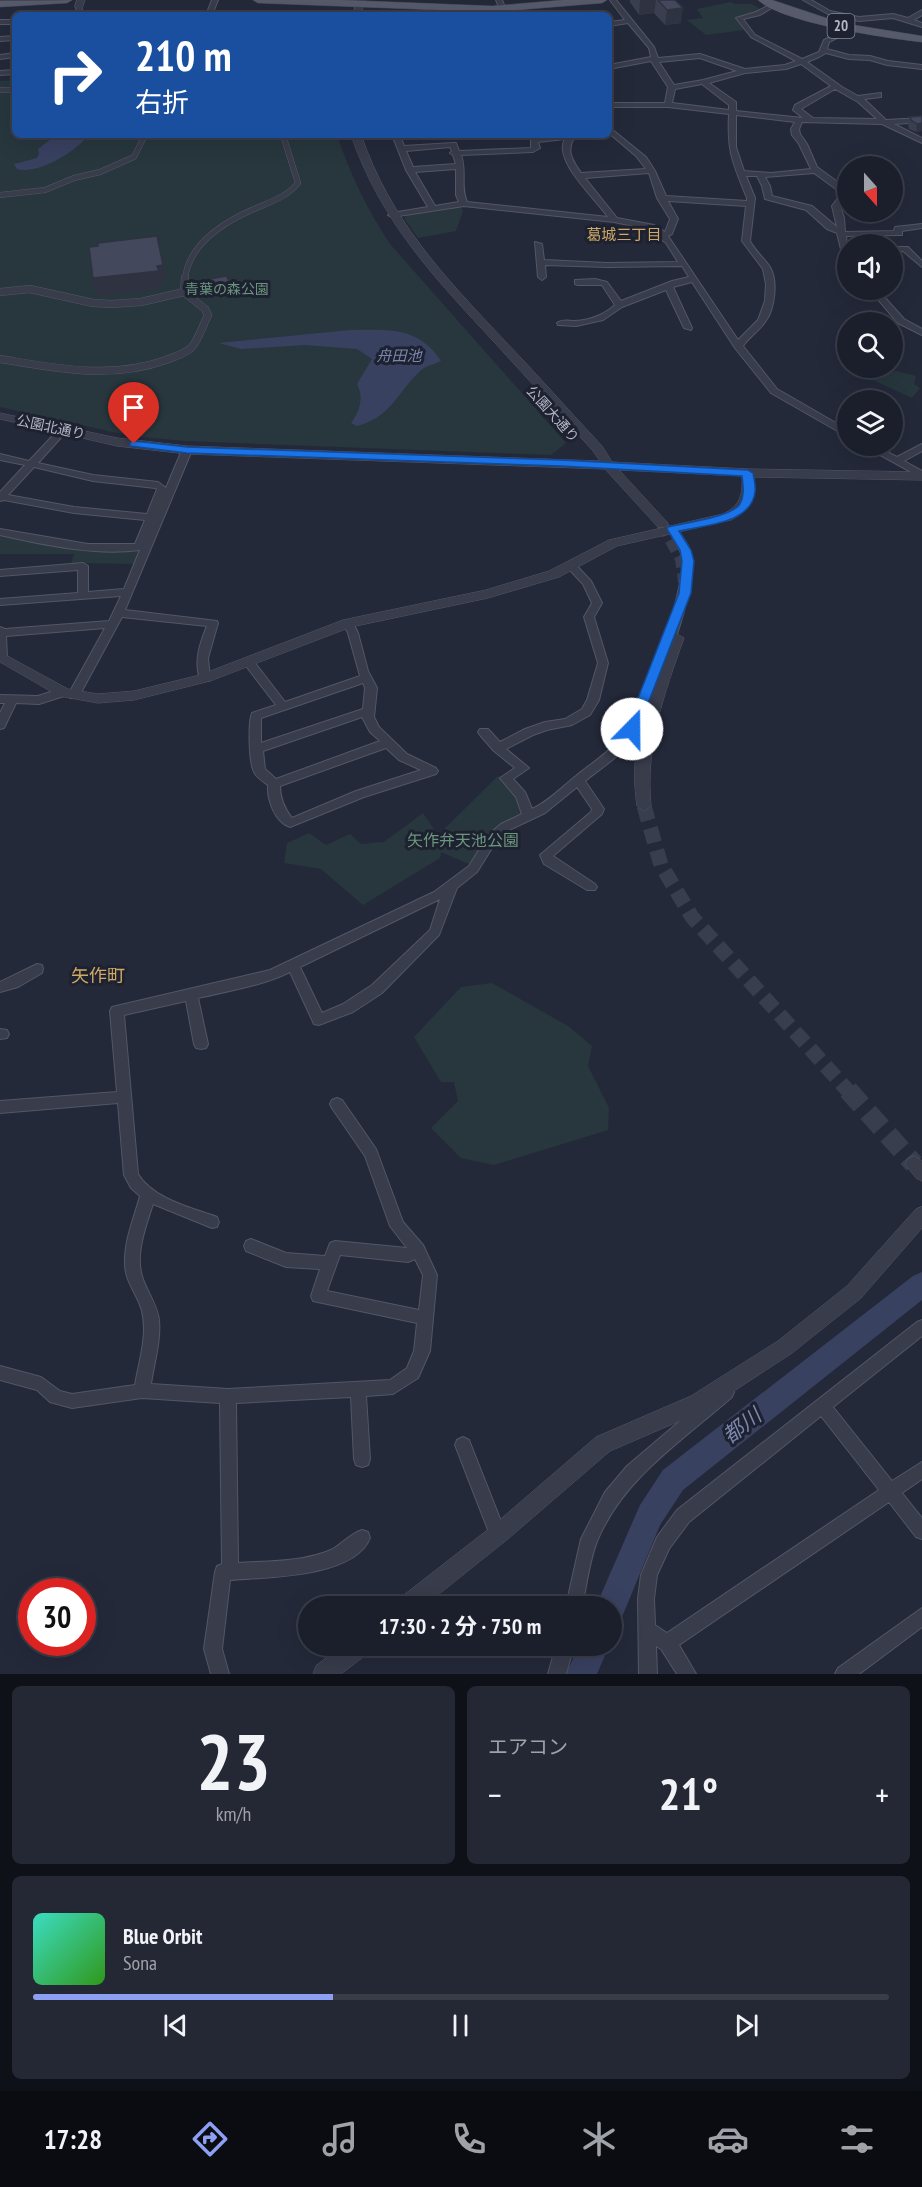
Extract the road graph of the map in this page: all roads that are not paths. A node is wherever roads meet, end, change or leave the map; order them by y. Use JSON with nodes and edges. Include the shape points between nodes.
{"nodes":[{"id":1,"x":67,"y":0,"type":"edge"},
{"id":2,"x":258,"y":0,"type":"edge"},
{"id":3,"x":602,"y":0,"type":"edge"},
{"id":4,"x":613,"y":0,"type":"edge"},
{"id":5,"x":806,"y":0,"type":"edge"},
{"id":6,"x":768,"y":2,"type":"edge"},
{"id":7,"x":414,"y":3,"type":"edge"},
{"id":8,"x":0,"y":4,"type":"edge"},
{"id":9,"x":356,"y":4,"type":"edge"},
{"id":10,"x":441,"y":6,"type":"edge"},
{"id":11,"x":502,"y":8,"type":"edge"},
{"id":12,"x":922,"y":12,"type":"edge"},
{"id":13,"x":630,"y":21,"type":"junction"},
{"id":14,"x":908,"y":21,"type":"junction"},
{"id":15,"x":612,"y":24,"type":"edge"},
{"id":16,"x":922,"y":25,"type":"edge"},
{"id":17,"x":850,"y":29,"type":"junction"},
{"id":18,"x":922,"y":39,"type":"edge"},
{"id":19,"x":823,"y":50,"type":"junction"},
{"id":20,"x":654,"y":59,"type":"junction"},
{"id":21,"x":804,"y":62,"type":"junction"},
{"id":22,"x":612,"y":67,"type":"edge"},
{"id":23,"x":922,"y":67,"type":"edge"},
{"id":24,"x":745,"y":71,"type":"junction"},
{"id":25,"x":703,"y":82,"type":"junction"},
{"id":26,"x":836,"y":86,"type":"junction"},
{"id":27,"x":672,"y":87,"type":"junction"},
{"id":28,"x":878,"y":95,"type":"dead end"},
{"id":29,"x":857,"y":98,"type":"junction"},
{"id":30,"x":612,"y":105,"type":"edge"},
{"id":31,"x":668,"y":105,"type":"junction"},
{"id":32,"x":733,"y":114,"type":"junction"},
{"id":33,"x":800,"y":120,"type":"junction"},
{"id":34,"x":922,"y":120,"type":"edge"},
{"id":35,"x":812,"y":121,"type":"junction"},
{"id":36,"x":885,"y":122,"type":"junction"},
{"id":37,"x":612,"y":132,"type":"edge"},
{"id":38,"x":144,"y":138,"type":"edge"},
{"id":39,"x":284,"y":138,"type":"edge"},
{"id":40,"x":347,"y":138,"type":"edge"},
{"id":41,"x":357,"y":138,"type":"edge"},
{"id":42,"x":397,"y":138,"type":"edge"},
{"id":43,"x":552,"y":138,"type":"edge"},
{"id":44,"x":569,"y":138,"type":"edge"},
{"id":45,"x":922,"y":141,"type":"edge"},
{"id":46,"x":400,"y":149,"type":"junction"},
{"id":47,"x":454,"y":153,"type":"junction"},
{"id":48,"x":460,"y":166,"type":"junction"},
{"id":49,"x":410,"y":170,"type":"junction"},
{"id":50,"x":651,"y":171,"type":"junction"},
{"id":51,"x":816,"y":171,"type":"junction"},
{"id":52,"x":741,"y":173,"type":"junction"},
{"id":53,"x":759,"y":174,"type":"junction"},
{"id":54,"x":578,"y":176,"type":"junction"},
{"id":55,"x":0,"y":195,"type":"edge"},
{"id":56,"x":661,"y":198,"type":"junction"},
{"id":57,"x":464,"y":204,"type":"junction"},
{"id":58,"x":751,"y":204,"type":"junction"},
{"id":59,"x":432,"y":208,"type":"junction"},
{"id":60,"x":390,"y":219,"type":"junction"},
{"id":61,"x":614,"y":220,"type":"junction"},
{"id":62,"x":922,"y":226,"type":"edge"},
{"id":63,"x":841,"y":233,"type":"junction"},
{"id":64,"x":870,"y":234,"type":"joint"},
{"id":65,"x":663,"y":235,"type":"junction"},
{"id":66,"x":538,"y":244,"type":"dead end"},
{"id":67,"x":903,"y":249,"type":"edge"},
{"id":68,"x":541,"y":262,"type":"junction"},
{"id":69,"x":683,"y":264,"type":"junction"},
{"id":70,"x":922,"y":265,"type":"edge"},
{"id":71,"x":542,"y":277,"type":"dead end"},
{"id":72,"x":693,"y":279,"type":"junction"},
{"id":73,"x":578,"y":282,"type":"dead end"},
{"id":74,"x":669,"y":287,"type":"junction"},
{"id":75,"x":0,"y":292,"type":"edge"},
{"id":76,"x":9,"y":292,"type":"junction"},
{"id":77,"x":184,"y":292,"type":"junction"},
{"id":78,"x":0,"y":298,"type":"edge"},
{"id":79,"x":883,"y":300,"type":"edge"},
{"id":80,"x":619,"y":305,"type":"junction"},
{"id":81,"x":561,"y":322,"type":"dead end"},
{"id":82,"x":688,"y":328,"type":"dead end"},
{"id":83,"x":922,"y":332,"type":"edge"},
{"id":84,"x":738,"y":346,"type":"junction"},
{"id":85,"x":0,"y":359,"type":"edge"},
{"id":86,"x":0,"y":416,"type":"edge"},
{"id":87,"x":837,"y":428,"type":"edge"},
{"id":88,"x":63,"y":430,"type":"junction"},
{"id":89,"x":922,"y":447,"type":"edge"},
{"id":90,"x":187,"y":450,"type":"junction"},
{"id":91,"x":888,"y":456,"type":"edge"},
{"id":92,"x":0,"y":457,"type":"edge"},
{"id":93,"x":897,"y":461,"type":"junction"},
{"id":94,"x":31,"y":464,"type":"junction"},
{"id":95,"x":608,"y":465,"type":"junction"},
{"id":96,"x":748,"y":473,"type":"junction"},
{"id":97,"x":922,"y":476,"type":"edge"},
{"id":98,"x":1,"y":497,"type":"edge"},
{"id":99,"x":150,"y":517,"type":"junction"},
{"id":100,"x":667,"y":527,"type":"junction"},
{"id":101,"x":0,"y":532,"type":"edge"},
{"id":102,"x":570,"y":565,"type":"junction"},
{"id":103,"x":0,"y":573,"type":"edge"},
{"id":104,"x":127,"y":592,"type":"junction"},
{"id":105,"x":83,"y":596,"type":"junction"},
{"id":106,"x":0,"y":602,"type":"edge"},
{"id":107,"x":119,"y":613,"type":"junction"},
{"id":108,"x":348,"y":623,"type":"junction"},
{"id":109,"x":112,"y":624,"type":"junction"},
{"id":110,"x":1,"y":632,"type":"edge"},
{"id":111,"x":676,"y":639,"type":"dead end"},
{"id":112,"x":1,"y":656,"type":"edge"},
{"id":113,"x":248,"y":662,"type":"junction"},
{"id":114,"x":205,"y":678,"type":"junction"},
{"id":115,"x":366,"y":678,"type":"junction"},
{"id":116,"x":68,"y":694,"type":"junction"},
{"id":117,"x":6,"y":700,"type":"edge"},
{"id":118,"x":283,"y":706,"type":"junction"},
{"id":119,"x":369,"y":711,"type":"junction"},
{"id":120,"x":0,"y":725,"type":"edge"},
{"id":121,"x":484,"y":732,"type":"dead end"},
{"id":122,"x":387,"y":743,"type":"junction"},
{"id":123,"x":258,"y":748,"type":"junction"},
{"id":124,"x":498,"y":748,"type":"junction"},
{"id":125,"x":578,"y":780,"type":"junction"},
{"id":126,"x":274,"y":784,"type":"junction"},
{"id":127,"x":644,"y":806,"type":"tunnel mouth"},
{"id":128,"x":529,"y":816,"type":"junction"},
{"id":129,"x":451,"y":886,"type":"junction"},
{"id":130,"x":591,"y":887,"type":"dead end"},
{"id":131,"x":293,"y":966,"type":"junction"},
{"id":132,"x":37,"y":969,"type":"dead end"},
{"id":133,"x":0,"y":987,"type":"edge"},
{"id":134,"x":191,"y":996,"type":"junction"},
{"id":135,"x":201,"y":1044,"type":"dead end"},
{"id":136,"x":125,"y":1097,"type":"junction"},
{"id":137,"x":337,"y":1104,"type":"dead end"},
{"id":138,"x":0,"y":1107,"type":"edge"},
{"id":139,"x":148,"y":1194,"type":"junction"},
{"id":140,"x":922,"y":1215,"type":"edge"},
{"id":141,"x":212,"y":1222,"type":"dead end"},
{"id":142,"x":250,"y":1246,"type":"dead end"},
{"id":143,"x":418,"y":1250,"type":"junction"},
{"id":144,"x":329,"y":1263,"type":"junction"},
{"id":145,"x":426,"y":1318,"type":"junction"},
{"id":146,"x":922,"y":1327,"type":"edge"},
{"id":147,"x":0,"y":1373,"type":"edge"},
{"id":148,"x":733,"y":1382,"type":"junction"},
{"id":149,"x":358,"y":1389,"type":"junction"},
{"id":150,"x":142,"y":1391,"type":"junction"},
{"id":151,"x":228,"y":1396,"type":"junction"},
{"id":152,"x":822,"y":1405,"type":"junction"},
{"id":153,"x":463,"y":1445,"type":"dead end"},
{"id":154,"x":362,"y":1459,"type":"dead end"},
{"id":155,"x":922,"y":1470,"type":"edge"},
{"id":156,"x":891,"y":1491,"type":"junction"},
{"id":157,"x":922,"y":1531,"type":"edge"},
{"id":158,"x":498,"y":1534,"type":"junction"},
{"id":159,"x":363,"y":1538,"type":"dead end"},
{"id":160,"x":230,"y":1572,"type":"junction"},
{"id":161,"x":420,"y":1596,"type":"edge"},
{"id":162,"x":575,"y":1596,"type":"edge"},
{"id":163,"x":922,"y":1617,"type":"edge"},
{"id":164,"x":648,"y":1630,"type":"junction"},
{"id":165,"x":667,"y":1643,"type":"junction"},
{"id":166,"x":346,"y":1656,"type":"edge"},
{"id":167,"x":562,"y":1656,"type":"edge"},
{"id":168,"x":220,"y":1674,"type":"edge"},
{"id":169,"x":324,"y":1674,"type":"edge"},
{"id":170,"x":557,"y":1674,"type":"edge"},
{"id":171,"x":648,"y":1674,"type":"edge"},
{"id":172,"x":687,"y":1674,"type":"edge"},
{"id":173,"x":844,"y":1674,"type":"edge"}],
"edges":[{"from":1,"to":8,"type":"main road"},
{"from":2,"to":9,"type":"main road"},
{"from":3,"to":11,"type":"main road"},
{"from":4,"to":13,"type":"street"},
{"from":5,"to":14,"type":"street","via":[[828,12],[859,19],[893,16]]},
{"from":6,"to":17,"type":"main road","number":"20"},
{"from":6,"to":21,"type":"street","via":[[758,14],[739,18],[753,36]]},
{"from":7,"to":9,"type":"main road"},
{"from":7,"to":10,"type":"main road"},
{"from":10,"to":11,"type":"main road"},
{"from":12,"to":14,"type":"street"},
{"from":13,"to":15,"type":"street"},
{"from":13,"to":20,"type":"street","via":[[652,48]]},
{"from":14,"to":16,"type":"street"},
{"from":17,"to":18,"type":"main road","number":"20"},
{"from":17,"to":19,"type":"street","via":[[826,42]]},
{"from":19,"to":21,"type":"street"},
{"from":19,"to":23,"type":"street"},
{"from":20,"to":22,"type":"street"},
{"from":20,"to":24,"type":"street","via":[[700,56]]},
{"from":20,"to":27,"type":"street"},
{"from":21,"to":24,"type":"street"},
{"from":21,"to":26,"type":"street"},
{"from":24,"to":25,"type":"street"},
{"from":25,"to":27,"type":"street"},
{"from":25,"to":32,"type":"street","via":[[733,104]]},
{"from":26,"to":29,"type":"street"},
{"from":26,"to":35,"type":"street","via":[[798,108]]},
{"from":27,"to":31,"type":"street"},
{"from":28,"to":29,"type":"street"},
{"from":29,"to":36,"type":"street"},
{"from":30,"to":31,"type":"street"},
{"from":31,"to":32,"type":"street"},
{"from":32,"to":33,"type":"street"},
{"from":32,"to":52,"type":"street","via":[[730,135]]},
{"from":33,"to":35,"type":"street"},
{"from":33,"to":51,"type":"street","via":[[796,135],[803,141]]},
{"from":34,"to":36,"type":"street"},
{"from":35,"to":36,"type":"street"},
{"from":36,"to":45,"type":"street"},
{"from":37,"to":50,"type":"street"},
{"from":38,"to":55,"type":"street","via":[[134,157],[100,172],[39,191]]},
{"from":39,"to":77,"type":"street","via":[[298,183],[286,194],[209,236],[189,260]]},
{"from":40,"to":60,"type":"street","name":"公園大通り","via":[[360,178],[380,213]]},
{"from":41,"to":60,"type":"street","name":"公園大通り"},
{"from":42,"to":46,"type":"street"},
{"from":43,"to":47,"type":"street","via":[[534,140],[533,150]]},
{"from":44,"to":54,"type":"street","via":[[564,147]]},
{"from":46,"to":47,"type":"street","via":[[453,145]]},
{"from":46,"to":49,"type":"street"},
{"from":47,"to":48,"type":"street"},
{"from":48,"to":49,"type":"street"},
{"from":48,"to":57,"type":"street","via":[[460,195]]},
{"from":49,"to":59,"type":"street"},
{"from":50,"to":54,"type":"street"},
{"from":50,"to":56,"type":"street"},
{"from":51,"to":53,"type":"street"},
{"from":51,"to":63,"type":"street","via":[[842,190],[836,206],[841,216]]},
{"from":52,"to":53,"type":"street"},
{"from":52,"to":58,"type":"street"},
{"from":53,"to":63,"type":"street","via":[[768,197],[809,208]]},
{"from":54,"to":61,"type":"street"},
{"from":56,"to":58,"type":"street"},
{"from":56,"to":65,"type":"street","via":[[674,219],[668,234]]},
{"from":57,"to":59,"type":"street"},
{"from":57,"to":61,"type":"street"},
{"from":58,"to":84,"type":"street","via":[[746,241],[767,269],[769,301],[762,321]]},
{"from":59,"to":60,"type":"street"},
{"from":60,"to":95,"type":"street","name":"公園大通り","via":[[409,255],[584,448]]},
{"from":61,"to":65,"type":"street","via":[[651,227]]},
{"from":62,"to":64,"type":"street","via":[[898,229],[899,233]]},
{"from":63,"to":64,"type":"street"},
{"from":65,"to":69,"type":"street"},
{"from":66,"to":68,"type":"street"},
{"from":67,"to":70,"type":"street"},
{"from":68,"to":69,"type":"street"},
{"from":68,"to":71,"type":"street"},
{"from":69,"to":72,"type":"street"},
{"from":72,"to":74,"type":"street"},
{"from":72,"to":84,"type":"street"},
{"from":73,"to":80,"type":"street","via":[[607,283]]},
{"from":74,"to":80,"type":"street"},
{"from":74,"to":82,"type":"street"},
{"from":75,"to":76,"type":"street"},
{"from":76,"to":77,"type":"street","via":[[30,289],[111,304]]},
{"from":76,"to":78,"type":"street"},
{"from":77,"to":85,"type":"street","via":[[208,315],[192,347],[164,362],[107,372],[51,369]]},
{"from":79,"to":83,"type":"street","via":[[901,321]]},
{"from":80,"to":81,"type":"street","via":[[602,317],[581,323]]},
{"from":84,"to":87,"type":"street","via":[[774,391]]},
{"from":86,"to":88,"type":"street","name":"公園北通り"},
{"from":88,"to":90,"type":"street","name":"公園北通り","via":[[117,442]]},
{"from":88,"to":94,"type":"street"},
{"from":89,"to":93,"type":"street"},
{"from":90,"to":95,"type":"street","name":"公園北通り"},
{"from":90,"to":104,"type":"street"},
{"from":91,"to":93,"type":"street"},
{"from":92,"to":94,"type":"street"},
{"from":93,"to":97,"type":"street"},
{"from":94,"to":98,"type":"street"},
{"from":94,"to":99,"type":"street","via":[[93,478],[158,485],[162,489]]},
{"from":95,"to":96,"type":"street","name":"公園北通り"},
{"from":95,"to":100,"type":"street","name":"公園大通り"},
{"from":96,"to":97,"type":"street","name":"公園北通り"},
{"from":96,"to":100,"type":"street","via":[[750,492],[740,510],[727,517]]},
{"from":98,"to":99,"type":"street","via":[[74,510]]},
{"from":99,"to":101,"type":"street","via":[[139,547],[130,548],[46,542]]},
{"from":100,"to":102,"type":"street","via":[[613,543]]},
{"from":100,"to":125,"type":"street","via":[[686,550],[688,561],[678,615],[626,740]]},
{"from":102,"to":108,"type":"street","via":[[488,594]]},
{"from":102,"to":124,"type":"street","via":[[587,583],[597,603],[589,617],[603,663],[593,700],[586,712],[568,722],[545,726]]},
{"from":103,"to":105,"type":"street","via":[[83,566]]},
{"from":104,"to":105,"type":"street"},
{"from":104,"to":107,"type":"street"},
{"from":105,"to":106,"type":"street"},
{"from":107,"to":109,"type":"street"},
{"from":107,"to":114,"type":"street","via":[[213,623],[204,649]]},
{"from":108,"to":113,"type":"street"},
{"from":108,"to":115,"type":"street"},
{"from":109,"to":110,"type":"street"},
{"from":109,"to":116,"type":"street"},
{"from":110,"to":112,"type":"street"},
{"from":111,"to":127,"type":"street","via":[[644,738]]},
{"from":112,"to":116,"type":"street"},
{"from":113,"to":114,"type":"street"},
{"from":113,"to":118,"type":"street"},
{"from":114,"to":116,"type":"street","via":[[118,697],[83,698]]},
{"from":115,"to":118,"type":"street"},
{"from":115,"to":119,"type":"street","via":[[371,688]]},
{"from":116,"to":117,"type":"street","via":[[39,700]]},
{"from":117,"to":120,"type":"street"},
{"from":118,"to":123,"type":"street","via":[[256,716],[253,722]]},
{"from":119,"to":122,"type":"street","via":[[374,729]]},
{"from":119,"to":123,"type":"street"},
{"from":121,"to":124,"type":"street"},
{"from":122,"to":126,"type":"street"},
{"from":122,"to":126,"type":"street","via":[[403,757],[432,771],[350,797],[290,823],[272,791]]},
{"from":123,"to":126,"type":"street","via":[[259,771]]},
{"from":124,"to":128,"type":"street","via":[[524,768],[506,778],[521,795]]},
{"from":125,"to":128,"type":"street"},
{"from":125,"to":130,"type":"street","via":[[595,803],[596,814],[546,855],[548,861]]},
{"from":128,"to":129,"type":"street","via":[[493,837],[473,869]]},
{"from":129,"to":131,"type":"street"},
{"from":129,"to":131,"type":"street","via":[[435,932],[377,989],[348,1008],[319,1020]]},
{"from":131,"to":134,"type":"street"},
{"from":132,"to":133,"type":"street"},
{"from":134,"to":135,"type":"street"},
{"from":134,"to":136,"type":"street","via":[[117,1011]]},
{"from":136,"to":138,"type":"street"},
{"from":136,"to":139,"type":"street","via":[[130,1175],[134,1184]]},
{"from":137,"to":143,"type":"street","via":[[370,1153],[397,1226]]},
{"from":139,"to":141,"type":"street"},
{"from":139,"to":150,"type":"street","via":[[132,1268],[149,1305],[151,1320]]},
{"from":140,"to":148,"type":"street","via":[[854,1292],[786,1347]]},
{"from":142,"to":144,"type":"street","via":[[286,1260]]},
{"from":143,"to":144,"type":"street","via":[[408,1255],[335,1248]]},
{"from":143,"to":145,"type":"street","via":[[430,1275]]},
{"from":144,"to":145,"type":"street","via":[[318,1296]]},
{"from":145,"to":149,"type":"street","via":[[422,1352],[413,1373],[393,1386]]},
{"from":146,"to":152,"type":"street"},
{"from":147,"to":150,"type":"street","via":[[41,1384],[56,1397],[72,1401]]},
{"from":148,"to":158,"type":"street","via":[[698,1403],[603,1444]]},
{"from":148,"to":162,"type":"street","via":[[722,1398],[633,1472],[610,1498],[589,1539]]},
{"from":149,"to":151,"type":"street"},
{"from":149,"to":154,"type":"street"},
{"from":150,"to":151,"type":"street"},
{"from":151,"to":160,"type":"street"},
{"from":152,"to":156,"type":"street"},
{"from":152,"to":164,"type":"street","via":[[676,1525],[649,1575]]},
{"from":153,"to":158,"type":"street"},
{"from":155,"to":156,"type":"street"},
{"from":156,"to":157,"type":"street"},
{"from":156,"to":165,"type":"street"},
{"from":158,"to":161,"type":"street"},
{"from":159,"to":160,"type":"street","via":[[352,1549],[328,1559],[287,1568]]},
{"from":160,"to":168,"type":"street","via":[[223,1572],[213,1650]]},
{"from":163,"to":173,"type":"street"},
{"from":164,"to":165,"type":"street"},
{"from":164,"to":171,"type":"street"},
{"from":165,"to":172,"type":"street"},
{"from":166,"to":169,"type":"street"},
{"from":167,"to":170,"type":"street"}]}
